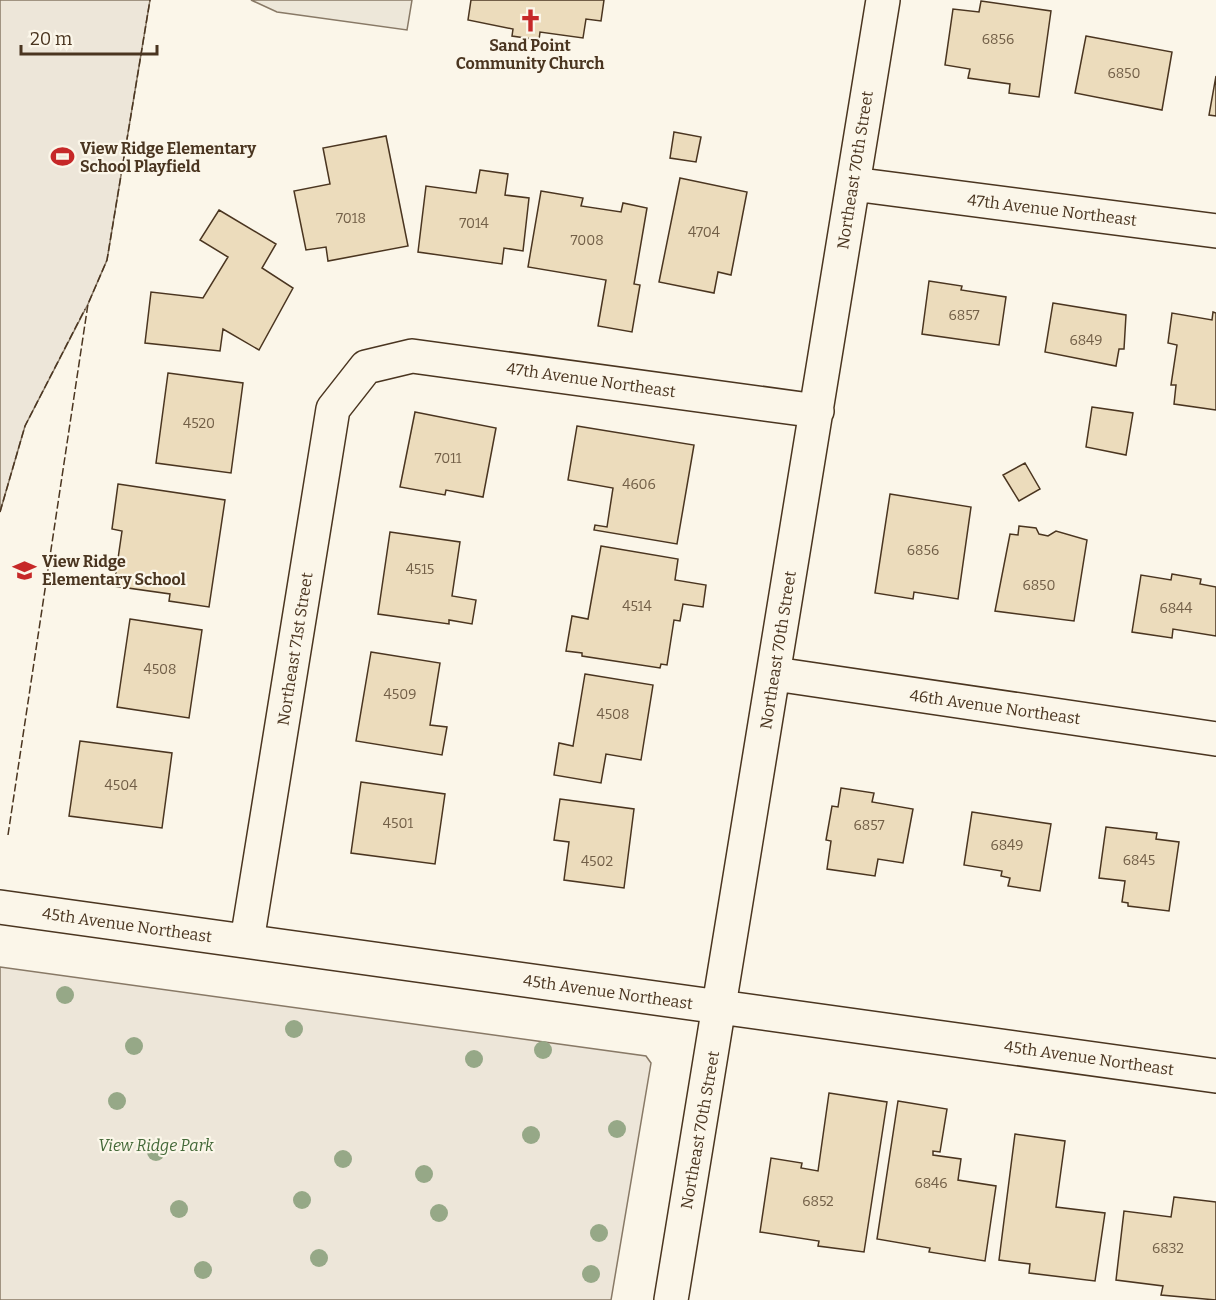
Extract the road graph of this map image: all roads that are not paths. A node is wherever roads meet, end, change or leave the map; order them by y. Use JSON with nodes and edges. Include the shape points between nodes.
{"nodes":[{"id":1,"x":883,"y":0,"type":"edge"},
{"id":2,"x":853,"y":184,"type":"junction"},
{"id":3,"x":1216,"y":231,"type":"edge"},
{"id":4,"x":366,"y":367,"type":"joint"},
{"id":5,"x":817,"y":411,"type":"junction"},
{"id":6,"x":775,"y":675,"type":"junction"},
{"id":7,"x":1216,"y":739,"type":"edge"},
{"id":8,"x":0,"y":907,"type":"edge"},
{"id":9,"x":248,"y":941,"type":"junction"},
{"id":10,"x":720,"y":1007,"type":"junction"},
{"id":11,"x":1216,"y":1076,"type":"edge"},
{"id":12,"x":671,"y":1300,"type":"edge"}],
"edges":[{"from":1,"to":2,"type":"street","name":"Northeast 70th Street"},
{"from":2,"to":3,"type":"street","name":"47th Avenue Northeast"},
{"from":2,"to":5,"type":"street","name":"Northeast 70th Street"},
{"from":4,"to":5,"type":"street","name":"47th Avenue Northeast","via":[[412,356]]},
{"from":4,"to":9,"type":"street","name":"Northeast 71st Street","via":[[333,409]]},
{"from":5,"to":6,"type":"street","name":"Northeast 70th Street"},
{"from":6,"to":7,"type":"street","name":"46th Avenue Northeast"},
{"from":6,"to":10,"type":"street","name":"Northeast 70th Street"},
{"from":8,"to":9,"type":"street","name":"45th Avenue Northeast"},
{"from":9,"to":10,"type":"street","name":"45th Avenue Northeast"},
{"from":10,"to":11,"type":"street","name":"45th Avenue Northeast"},
{"from":10,"to":12,"type":"street","name":"Northeast 70th Street"}]}
